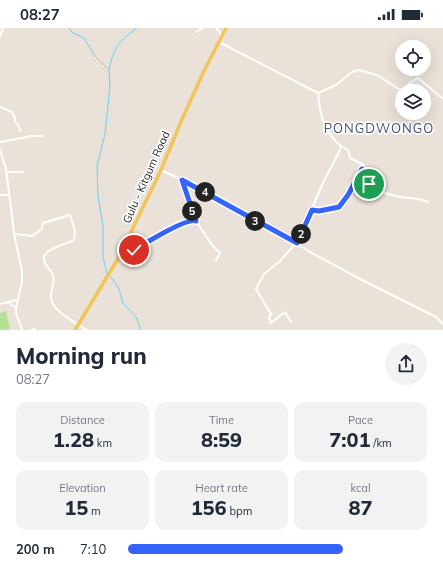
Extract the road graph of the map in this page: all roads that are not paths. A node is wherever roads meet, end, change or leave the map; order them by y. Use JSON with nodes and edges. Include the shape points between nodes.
{"nodes":[{"id":1,"x":3,"y":28,"type":"edge"},
{"id":2,"x":202,"y":28,"type":"edge"},
{"id":3,"x":216,"y":28,"type":"edge"},
{"id":4,"x":226,"y":28,"type":"edge"},
{"id":5,"x":196,"y":32,"type":"dead end"},
{"id":6,"x":223,"y":35,"type":"junction"},
{"id":7,"x":0,"y":37,"type":"edge"},
{"id":8,"x":219,"y":42,"type":"junction"},
{"id":9,"x":409,"y":84,"type":"edge"},
{"id":10,"x":425,"y":84,"type":"edge"},
{"id":11,"x":395,"y":87,"type":"edge"},
{"id":12,"x":431,"y":89,"type":"edge"},
{"id":13,"x":318,"y":93,"type":"junction"},
{"id":14,"x":442,"y":98,"type":"edge"},
{"id":15,"x":0,"y":108,"type":"edge"},
{"id":16,"x":20,"y":130,"type":"dead end"},
{"id":17,"x":44,"y":136,"type":"dead end"},
{"id":18,"x":0,"y":142,"type":"edge"},
{"id":19,"x":341,"y":146,"type":"junction"},
{"id":20,"x":0,"y":150,"type":"edge"},
{"id":21,"x":362,"y":169,"type":"junction"},
{"id":22,"x":161,"y":170,"type":"junction"},
{"id":23,"x":6,"y":172,"type":"junction"},
{"id":24,"x":23,"y":172,"type":"dead end"},
{"id":25,"x":182,"y":180,"type":"junction"},
{"id":26,"x":0,"y":195,"type":"edge"},
{"id":27,"x":9,"y":195,"type":"junction"},
{"id":28,"x":428,"y":202,"type":"dead end"},
{"id":29,"x":312,"y":210,"type":"junction"},
{"id":30,"x":196,"y":221,"type":"junction"},
{"id":31,"x":14,"y":234,"type":"junction"},
{"id":32,"x":297,"y":243,"type":"junction"},
{"id":33,"x":119,"y":257,"type":"junction"},
{"id":34,"x":216,"y":260,"type":"dead end"},
{"id":35,"x":17,"y":300,"type":"junction"},
{"id":36,"x":9,"y":303,"type":"junction"},
{"id":37,"x":0,"y":304,"type":"edge"},
{"id":38,"x":16,"y":308,"type":"junction"},
{"id":39,"x":291,"y":322,"type":"dead end"},
{"id":40,"x":443,"y":324,"type":"edge"},
{"id":41,"x":78,"y":325,"type":"junction"},
{"id":42,"x":35,"y":329,"type":"dead end"},
{"id":43,"x":22,"y":330,"type":"edge"},
{"id":44,"x":31,"y":330,"type":"edge"},
{"id":45,"x":75,"y":330,"type":"edge"},
{"id":46,"x":87,"y":330,"type":"edge"}],
"edges":[{"from":1,"to":7,"type":"street"},
{"from":2,"to":5,"type":"street"},
{"from":3,"to":6,"type":"street"},
{"from":4,"to":6,"type":"main road","name":"Gulu - Kitgum Road"},
{"from":6,"to":8,"type":"main road","name":"Gulu - Kitgum Road"},
{"from":8,"to":13,"type":"street"},
{"from":8,"to":22,"type":"main road","name":"Gulu - Kitgum Road","via":[[185,112]]},
{"from":9,"to":10,"type":"street","via":[[418,78]]},
{"from":11,"to":13,"type":"street","via":[[377,75],[356,70],[336,85]]},
{"from":12,"to":14,"type":"street"},
{"from":13,"to":19,"type":"street","via":[[325,127]]},
{"from":15,"to":16,"type":"street","via":[[12,112]]},
{"from":17,"to":18,"type":"street"},
{"from":19,"to":21,"type":"street","via":[[348,150],[350,158],[364,165]]},
{"from":19,"to":29,"type":"street"},
{"from":20,"to":23,"type":"street"},
{"from":21,"to":28,"type":"street","via":[[369,184],[376,189]]},
{"from":21,"to":29,"type":"street","via":[[339,207]]},
{"from":22,"to":25,"type":"street"},
{"from":22,"to":33,"type":"main road","name":"Gulu - Kitgum Road"},
{"from":23,"to":24,"type":"street"},
{"from":23,"to":27,"type":"street"},
{"from":25,"to":30,"type":"street"},
{"from":25,"to":32,"type":"street"},
{"from":26,"to":27,"type":"street"},
{"from":27,"to":31,"type":"street"},
{"from":29,"to":32,"type":"street"},
{"from":30,"to":33,"type":"street","via":[[191,220],[175,226]]},
{"from":30,"to":34,"type":"street","via":[[220,253]]},
{"from":31,"to":35,"type":"street","via":[[22,271]]},
{"from":31,"to":41,"type":"street","via":[[34,235],[42,229],[43,223],[70,215],[75,231],[74,240],[51,250],[44,259],[53,277],[52,303]]},
{"from":32,"to":39,"type":"street","via":[[264,274],[256,289],[271,314],[270,322],[285,312]]},
{"from":32,"to":40,"type":"street"},
{"from":33,"to":41,"type":"main road","name":"Gulu - Kitgum Road"},
{"from":35,"to":36,"type":"street"},
{"from":35,"to":38,"type":"street"},
{"from":36,"to":37,"type":"street"},
{"from":36,"to":38,"type":"street"},
{"from":38,"to":43,"type":"street"},
{"from":41,"to":45,"type":"main road","name":"Gulu - Kitgum Road"},
{"from":41,"to":46,"type":"street"},
{"from":42,"to":44,"type":"street"}]}
